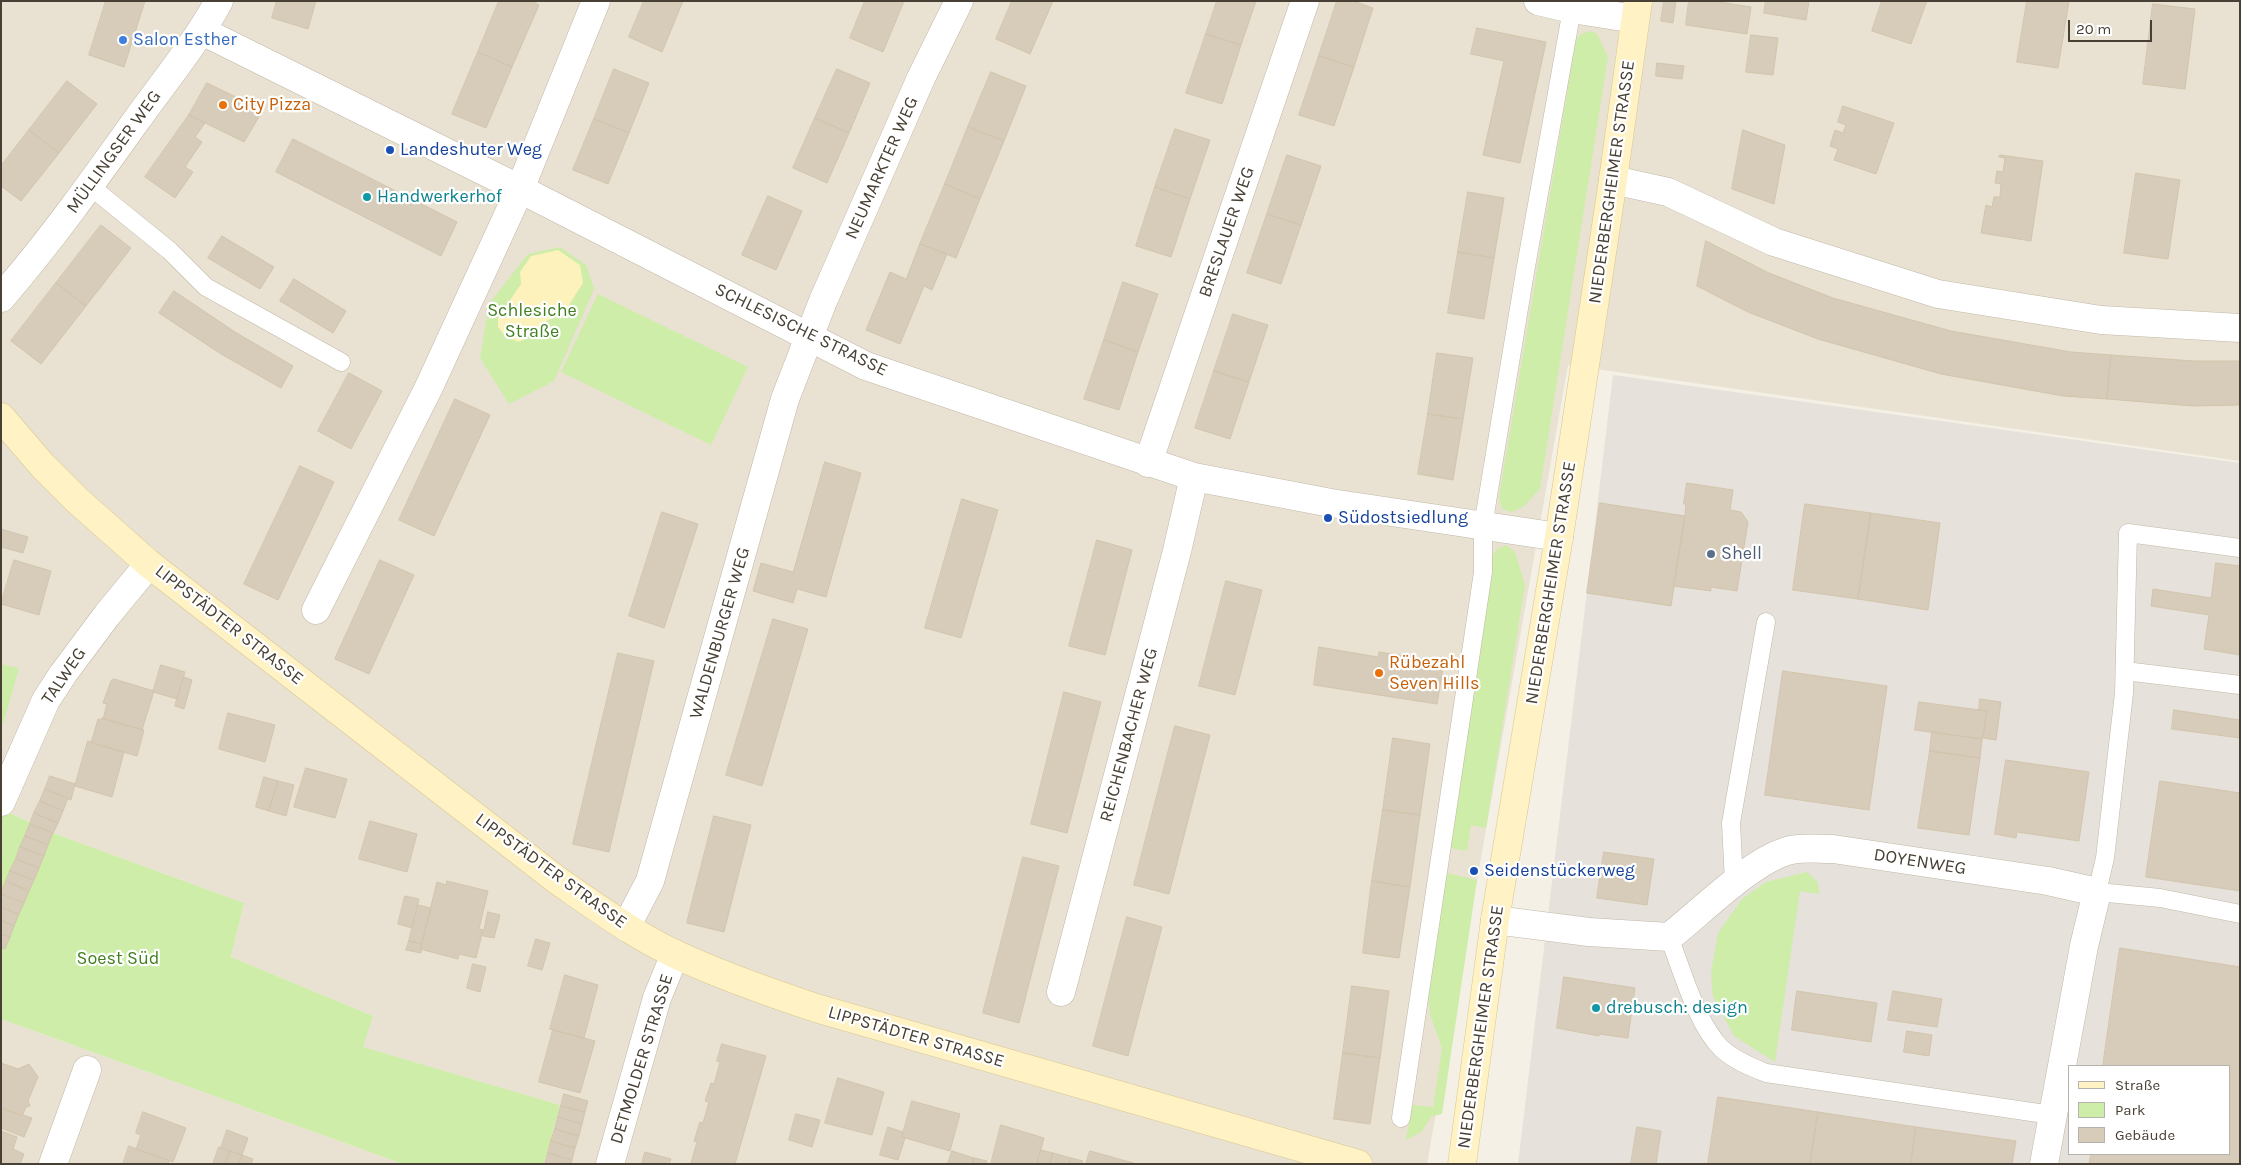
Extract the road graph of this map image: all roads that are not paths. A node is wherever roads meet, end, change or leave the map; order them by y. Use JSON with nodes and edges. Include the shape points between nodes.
{"nodes":[{"id":1,"x":219,"y":1,"type":"edge"},
{"id":2,"x":596,"y":1,"type":"edge"},
{"id":3,"x":959,"y":1,"type":"edge"},
{"id":4,"x":1305,"y":1,"type":"edge"},
{"id":5,"x":1538,"y":1,"type":"edge"},
{"id":6,"x":1572,"y":9,"type":"junction"},
{"id":7,"x":1636,"y":10,"type":"edge"},
{"id":8,"x":202,"y":31,"type":"junction"},
{"id":9,"x":1613,"y":180,"type":"junction"},
{"id":10,"x":90,"y":186,"type":"junction"},
{"id":11,"x":520,"y":189,"type":"junction"},
{"id":12,"x":1,"y":298,"type":"edge"},
{"id":13,"x":2240,"y":328,"type":"edge"},
{"id":14,"x":808,"y":336,"type":"junction"},
{"id":15,"x":341,"y":362,"type":"dead end"},
{"id":16,"x":1,"y":417,"type":"edge"},
{"id":17,"x":1148,"y":463,"type":"junction"},
{"id":18,"x":1194,"y":477,"type":"junction"},
{"id":19,"x":1484,"y":526,"type":"junction"},
{"id":20,"x":1559,"y":537,"type":"junction"},
{"id":21,"x":2240,"y":548,"type":"edge"},
{"id":22,"x":149,"y":564,"type":"junction"},
{"id":23,"x":316,"y":610,"type":"dead end"},
{"id":24,"x":1766,"y":622,"type":"dead end"},
{"id":25,"x":2124,"y":671,"type":"junction"},
{"id":26,"x":2240,"y":684,"type":"edge"},
{"id":27,"x":1,"y":802,"type":"edge"},
{"id":28,"x":1734,"y":883,"type":"junction"},
{"id":29,"x":2097,"y":892,"type":"junction"},
{"id":30,"x":2240,"y":914,"type":"edge"},
{"id":31,"x":1495,"y":920,"type":"junction"},
{"id":32,"x":626,"y":927,"type":"junction"},
{"id":33,"x":1669,"y":936,"type":"junction"},
{"id":34,"x":675,"y":954,"type":"junction"},
{"id":35,"x":1062,"y":992,"type":"dead end"},
{"id":36,"x":87,"y":1070,"type":"dead end"},
{"id":37,"x":2052,"y":1115,"type":"junction"},
{"id":38,"x":1401,"y":1118,"type":"dead end"},
{"id":39,"x":53,"y":1164,"type":"edge"},
{"id":40,"x":610,"y":1164,"type":"edge"},
{"id":41,"x":1358,"y":1164,"type":"edge"},
{"id":42,"x":1462,"y":1164,"type":"edge"},
{"id":43,"x":2044,"y":1164,"type":"edge"}],
"edges":[{"from":1,"to":8,"type":"street","name":"MÜLLINGSER WEG"},
{"from":2,"to":11,"type":"street"},
{"from":3,"to":14,"type":"street","name":"NEUMARKTER WEG","via":[[921,78]]},
{"from":4,"to":17,"type":"street","name":"BRESLAUER WEG"},
{"from":5,"to":6,"type":"street"},
{"from":6,"to":7,"type":"street"},
{"from":6,"to":19,"type":"lane"},
{"from":7,"to":9,"type":"main road","name":"NIEDERBERGHEIMER STRASSE"},
{"from":8,"to":10,"type":"street","name":"MÜLLINGSER WEG"},
{"from":8,"to":11,"type":"street","name":"SCHLESISCHE STRASSE"},
{"from":9,"to":13,"type":"street","via":[[1668,192],[1774,242],[1938,294],[2101,320]]},
{"from":9,"to":20,"type":"main road","name":"NIEDERBERGHEIMER STRASSE"},
{"from":10,"to":12,"type":"street","name":"MÜLLINGSER WEG"},
{"from":10,"to":15,"type":"lane","via":[[170,251],[206,287]]},
{"from":11,"to":14,"type":"street","name":"SCHLESISCHE STRASSE"},
{"from":11,"to":23,"type":"street","via":[[428,387]]},
{"from":14,"to":17,"type":"street","name":"SCHLESISCHE STRASSE","via":[[866,366]]},
{"from":14,"to":32,"type":"street","name":"WALDENBURGER WEG","via":[[785,399],[650,881]]},
{"from":16,"to":22,"type":"main road","name":"LIPPSTÄDTER STRASSE","via":[[77,500]]},
{"from":17,"to":18,"type":"street","name":"SCHLESISCHE STRASSE"},
{"from":18,"to":19,"type":"street","name":"SCHLESISCHE STRASSE","via":[[1332,503]]},
{"from":18,"to":35,"type":"street","name":"REICHENBACHER WEG"},
{"from":19,"to":20,"type":"street","name":"SCHLESISCHE STRASSE"},
{"from":19,"to":38,"type":"lane","via":[[1483,572]]},
{"from":20,"to":31,"type":"main road","name":"NIEDERBERGHEIMER STRASSE"},
{"from":21,"to":25,"type":"lane","via":[[2128,533]]},
{"from":22,"to":27,"type":"street","name":"TALWEG","via":[[46,700]]},
{"from":22,"to":32,"type":"main road","name":"LIPPSTÄDTER STRASSE","via":[[557,880]]},
{"from":24,"to":28,"type":"lane","via":[[1731,822]]},
{"from":25,"to":26,"type":"lane"},
{"from":25,"to":29,"type":"lane","via":[[2105,858]]},
{"from":28,"to":29,"type":"street","name":"DOYENWEG","via":[[1791,850],[1834,849],[2048,881]]},
{"from":28,"to":33,"type":"street","name":"DOYENWEG"},
{"from":29,"to":30,"type":"lane","via":[[2160,898]]},
{"from":29,"to":37,"type":"street"},
{"from":31,"to":33,"type":"street","via":[[1589,932]]},
{"from":31,"to":42,"type":"main road","name":"NIEDERBERGHEIMER STRASSE"},
{"from":32,"to":34,"type":"main road","name":"LIPPSTÄDTER STRASSE"},
{"from":33,"to":37,"type":"lane","via":[[1703,1023],[1724,1050],[1746,1064],[1766,1073]]},
{"from":34,"to":40,"type":"street","name":"DETMOLDER STRASSE","via":[[657,998]]},
{"from":34,"to":41,"type":"main road","name":"LIPPSTÄDTER STRASSE","via":[[744,984],[816,1008]]},
{"from":36,"to":39,"type":"street"},
{"from":37,"to":43,"type":"street"}]}
